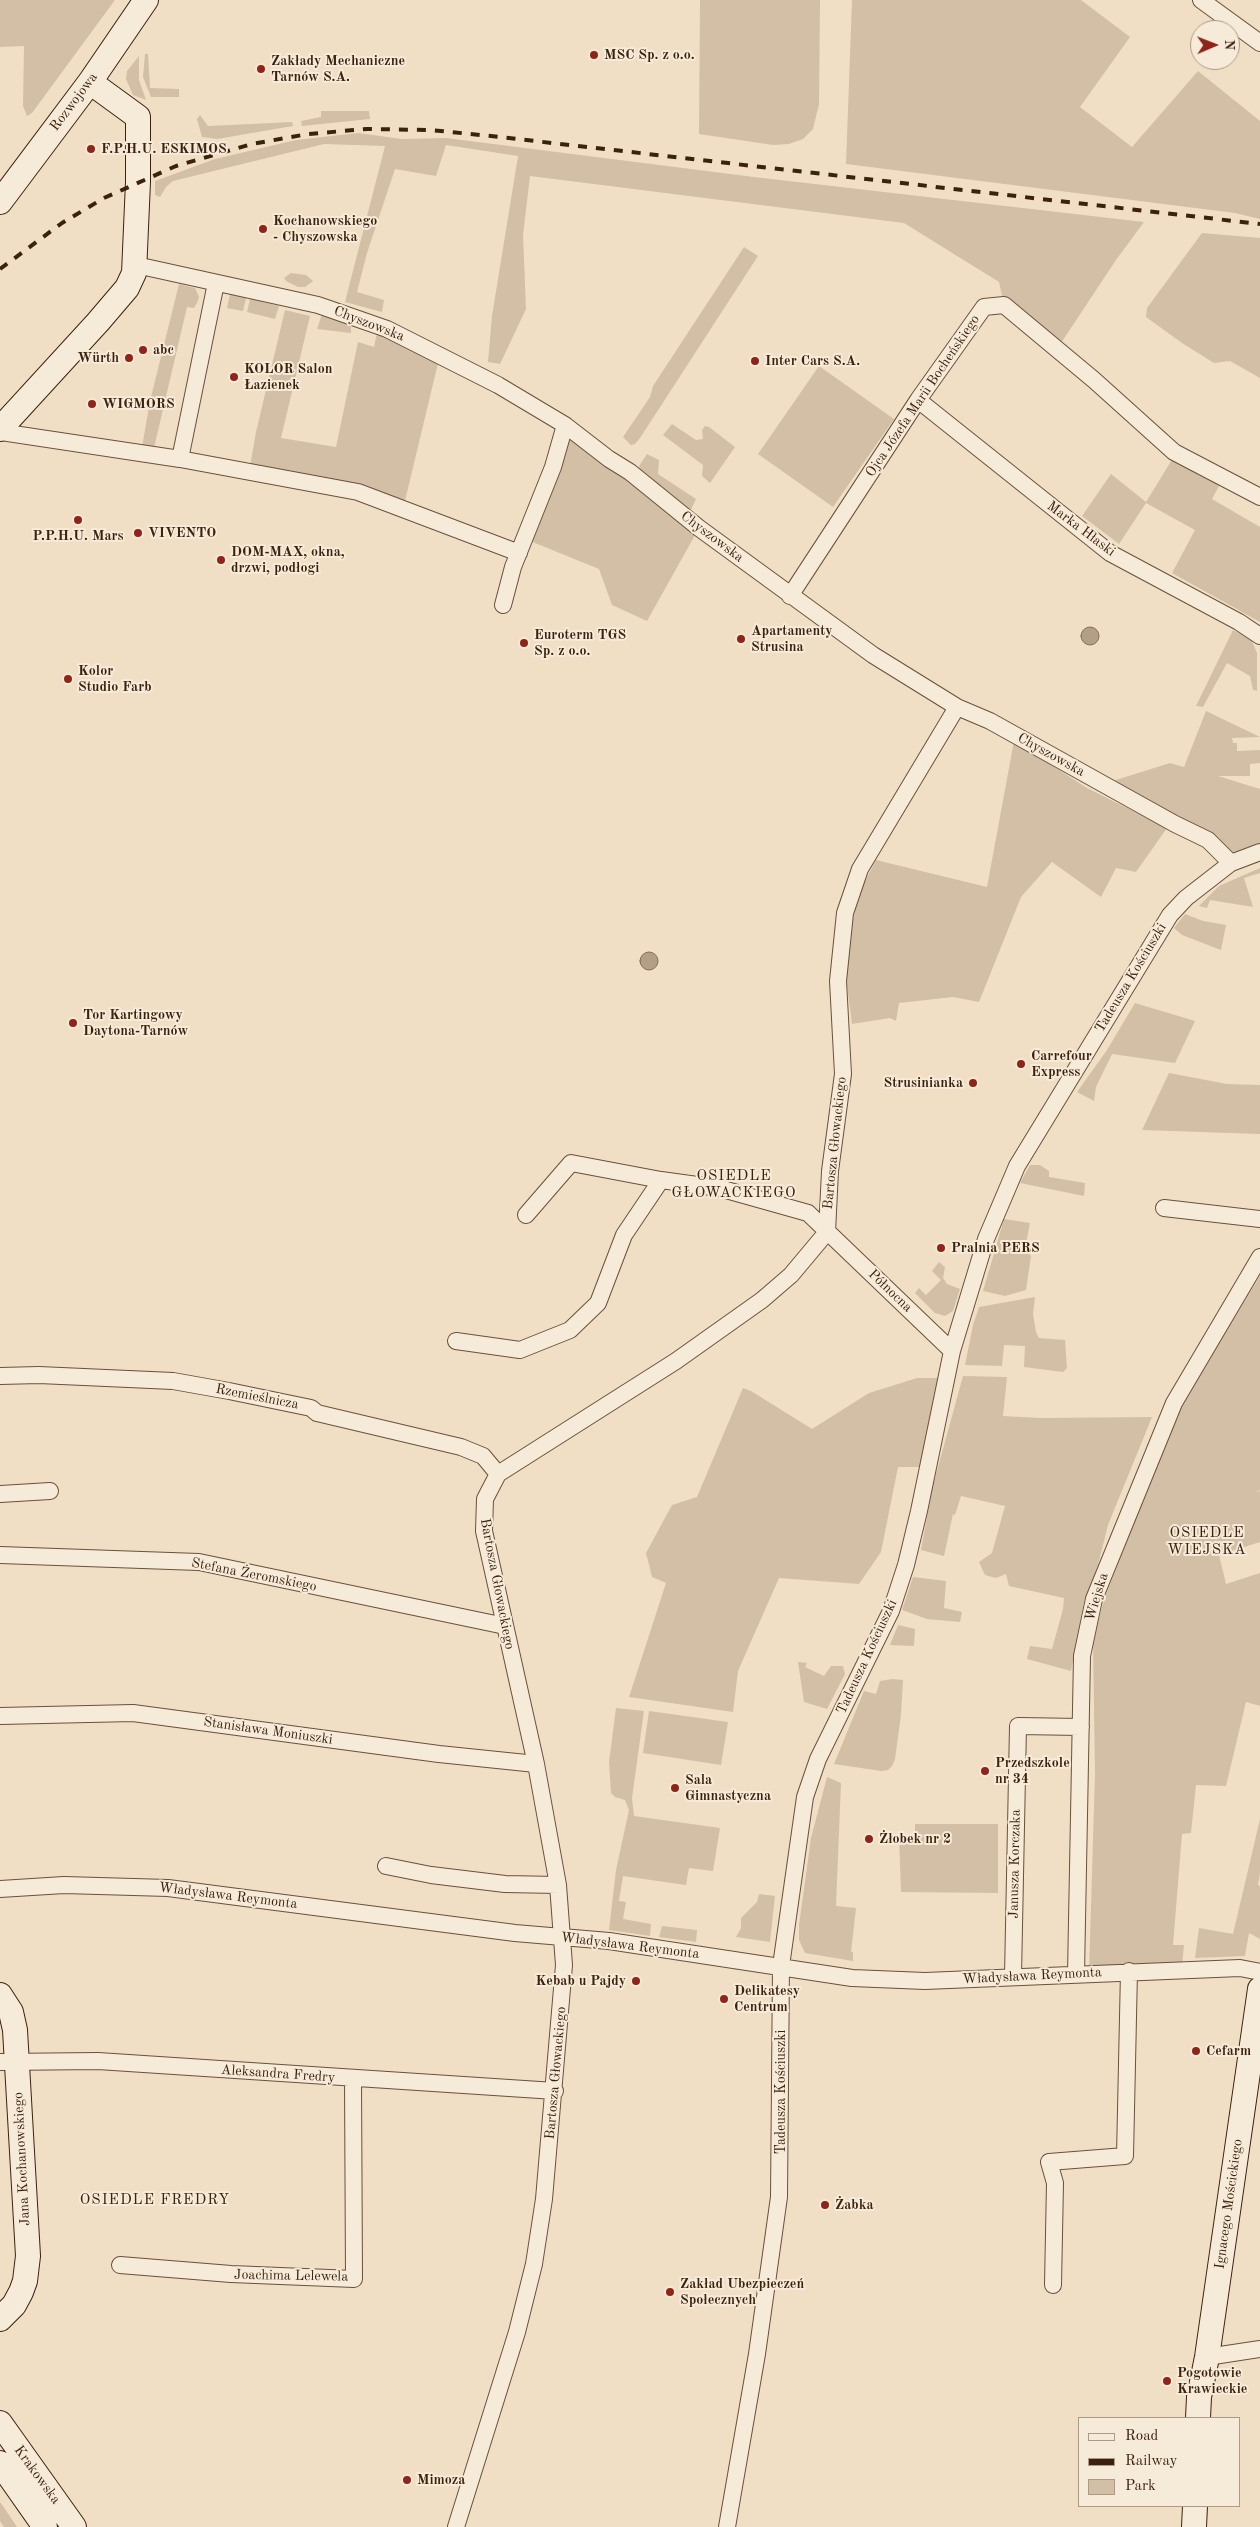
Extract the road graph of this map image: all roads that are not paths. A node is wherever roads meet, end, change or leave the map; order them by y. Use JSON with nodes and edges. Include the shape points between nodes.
{"nodes":[{"id":1,"x":146,"y":0,"type":"edge"},
{"id":2,"x":1201,"y":0,"type":"edge"},
{"id":3,"x":1260,"y":43,"type":"edge"},
{"id":4,"x":90,"y":82,"type":"junction"},
{"id":5,"x":0,"y":202,"type":"edge"},
{"id":6,"x":136,"y":265,"type":"junction"},
{"id":7,"x":216,"y":282,"type":"junction"},
{"id":8,"x":918,"y":400,"type":"junction"},
{"id":9,"x":565,"y":425,"type":"junction"},
{"id":10,"x":0,"y":431,"type":"edge"},
{"id":11,"x":180,"y":458,"type":"junction"},
{"id":12,"x":1260,"y":497,"type":"edge"},
{"id":13,"x":518,"y":553,"type":"junction"},
{"id":14,"x":790,"y":596,"type":"junction"},
{"id":15,"x":503,"y":605,"type":"dead end"},
{"id":16,"x":1260,"y":636,"type":"edge"},
{"id":17,"x":957,"y":707,"type":"junction"},
{"id":18,"x":1260,"y":852,"type":"edge"},
{"id":19,"x":1231,"y":863,"type":"junction"},
{"id":20,"x":661,"y":1180,"type":"junction"},
{"id":21,"x":1164,"y":1208,"type":"dead end"},
{"id":22,"x":526,"y":1215,"type":"dead end"},
{"id":23,"x":1260,"y":1219,"type":"edge"},
{"id":24,"x":827,"y":1232,"type":"junction"},
{"id":25,"x":1260,"y":1258,"type":"edge"},
{"id":26,"x":456,"y":1341,"type":"dead end"},
{"id":27,"x":952,"y":1351,"type":"junction"},
{"id":28,"x":0,"y":1376,"type":"edge"},
{"id":29,"x":498,"y":1474,"type":"junction"},
{"id":30,"x":50,"y":1491,"type":"dead end"},
{"id":31,"x":0,"y":1494,"type":"edge"},
{"id":32,"x":0,"y":1556,"type":"edge"},
{"id":33,"x":505,"y":1626,"type":"junction"},
{"id":34,"x":0,"y":1716,"type":"edge"},
{"id":35,"x":1081,"y":1727,"type":"junction"},
{"id":36,"x":536,"y":1764,"type":"junction"},
{"id":37,"x":386,"y":1866,"type":"dead end"},
{"id":38,"x":558,"y":1884,"type":"junction"},
{"id":39,"x":0,"y":1889,"type":"edge"},
{"id":40,"x":562,"y":1937,"type":"junction"},
{"id":41,"x":781,"y":1966,"type":"junction"},
{"id":42,"x":1129,"y":1972,"type":"junction"},
{"id":43,"x":1260,"y":1972,"type":"edge"},
{"id":44,"x":1076,"y":1974,"type":"junction"},
{"id":45,"x":1013,"y":1976,"type":"junction"},
{"id":46,"x":1260,"y":1989,"type":"edge"},
{"id":47,"x":0,"y":1994,"type":"edge"},
{"id":48,"x":8,"y":2061,"type":"edge"},
{"id":49,"x":353,"y":2079,"type":"junction"},
{"id":50,"x":1252,"y":2087,"type":"edge"},
{"id":51,"x":555,"y":2091,"type":"junction"},
{"id":52,"x":120,"y":2265,"type":"dead end"},
{"id":53,"x":1052,"y":2285,"type":"dead end"},
{"id":54,"x":0,"y":2319,"type":"edge"},
{"id":55,"x":1260,"y":2349,"type":"edge"},
{"id":56,"x":1207,"y":2357,"type":"junction"},
{"id":57,"x":1198,"y":2417,"type":"edge"},
{"id":58,"x":0,"y":2423,"type":"edge"},
{"id":59,"x":0,"y":2463,"type":"edge"},
{"id":60,"x":1195,"y":2507,"type":"edge"},
{"id":61,"x":45,"y":2527,"type":"edge"},
{"id":62,"x":74,"y":2527,"type":"edge"},
{"id":63,"x":456,"y":2527,"type":"edge"},
{"id":64,"x":727,"y":2527,"type":"edge"},
{"id":65,"x":1194,"y":2527,"type":"edge"}],
"edges":[{"from":1,"to":4,"type":"street","name":"Rozwojowa"},
{"from":2,"to":3,"type":"street"},
{"from":4,"to":5,"type":"street","name":"Rozwojowa"},
{"from":4,"to":6,"type":"street","via":[[138,116]]},
{"from":6,"to":7,"type":"street","name":"Chyszowska"},
{"from":6,"to":10,"type":"street","via":[[127,288]]},
{"from":7,"to":9,"type":"street","name":"Chyszowska","via":[[318,305],[387,329],[498,385]]},
{"from":7,"to":11,"type":"street"},
{"from":8,"to":12,"type":"street","name":"Ojca Józefa Marii Bocheńskiego","via":[[984,307],[1004,305],[1174,452]]},
{"from":8,"to":14,"type":"street","name":"Ojca Józefa Marii Bocheńskiego"},
{"from":8,"to":16,"type":"street","name":"Marka Hłaski","via":[[1110,553]]},
{"from":9,"to":13,"type":"street","via":[[553,467]]},
{"from":9,"to":14,"type":"street","name":"Chyszowska"},
{"from":10,"to":11,"type":"street"},
{"from":11,"to":13,"type":"street","via":[[358,492]]},
{"from":13,"to":15,"type":"street"},
{"from":14,"to":17,"type":"street","name":"Chyszowska","via":[[873,655]]},
{"from":17,"to":19,"type":"street","name":"Chyszowska","via":[[990,721],[1208,840]]},
{"from":17,"to":24,"type":"street","name":"Bartosza Głowackiego","via":[[860,869],[844,913],[838,981],[843,1074],[830,1171]]},
{"from":18,"to":19,"type":"street"},
{"from":19,"to":27,"type":"street","name":"Tadeusza Kościuszki","via":[[1186,898],[1170,915],[1017,1166],[986,1239]]},
{"from":20,"to":22,"type":"street","name":"Północna","via":[[571,1163]]},
{"from":20,"to":24,"type":"street","name":"Północna","via":[[719,1188],[808,1213]]},
{"from":20,"to":26,"type":"street","via":[[624,1235],[598,1303],[570,1330],[520,1350]]},
{"from":21,"to":23,"type":"street"},
{"from":24,"to":27,"type":"street","name":"Północna"},
{"from":24,"to":29,"type":"street","name":"Bartosza Głowackiego","via":[[791,1275],[762,1300],[676,1361]]},
{"from":25,"to":35,"type":"street","name":"Wiejska","via":[[1174,1403],[1094,1598],[1082,1656]]},
{"from":27,"to":41,"type":"street","name":"Tadeusza Kościuszki","via":[[906,1565],[891,1611],[818,1759],[804,1797]]},
{"from":28,"to":29,"type":"street","name":"Rzemieślnicza","via":[[173,1382],[247,1395],[461,1447],[484,1456]]},
{"from":29,"to":33,"type":"street","name":"Bartosza Głowackiego","via":[[484,1499],[483,1517]]},
{"from":30,"to":31,"type":"street"},
{"from":32,"to":33,"type":"street","name":"Stefana Żeromskiego","via":[[199,1562]]},
{"from":33,"to":36,"type":"street","name":"Bartosza Głowackiego"},
{"from":34,"to":36,"type":"street","name":"Stanisława Moniuszki","via":[[133,1713]]},
{"from":35,"to":44,"type":"street","name":"Wiejska"},
{"from":35,"to":45,"type":"street","name":"Janusza Korczaka","via":[[1018,1726]]},
{"from":36,"to":38,"type":"street","name":"Bartosza Głowackiego"},
{"from":37,"to":38,"type":"street","via":[[505,1884]]},
{"from":38,"to":40,"type":"street","name":"Bartosza Głowackiego"},
{"from":39,"to":40,"type":"street","name":"Władysława Reymonta","via":[[64,1885],[168,1888]]},
{"from":40,"to":41,"type":"street","name":"Władysława Reymonta"},
{"from":40,"to":51,"type":"street","name":"Bartosza Głowackiego","via":[[563,1984]]},
{"from":41,"to":45,"type":"street","name":"Władysława Reymonta","via":[[862,1978],[926,1981]]},
{"from":41,"to":64,"type":"street","name":"Tadeusza Kościuszki","via":[[780,2188],[758,2345]]},
{"from":42,"to":43,"type":"street","name":"Władysława Reymonta","via":[[1240,1968]]},
{"from":42,"to":44,"type":"street","name":"Władysława Reymonta"},
{"from":42,"to":53,"type":"street","via":[[1125,2156],[1049,2162],[1055,2183]]},
{"from":44,"to":45,"type":"street","name":"Władysława Reymonta"},
{"from":46,"to":50,"type":"street","name":"Ignacego Mościckiego"},
{"from":47,"to":48,"type":"street","name":"Jana Kochanowskiego","via":[[11,2012]]},
{"from":48,"to":49,"type":"street","name":"Aleksandra Fredry","via":[[98,2060]]},
{"from":48,"to":54,"type":"street","name":"Jana Kochanowskiego","via":[[27,2270],[14,2305]]},
{"from":49,"to":51,"type":"street","name":"Aleksandra Fredry"},
{"from":49,"to":52,"type":"street","name":"Joachima Lelewela","via":[[354,2278],[231,2274]]},
{"from":50,"to":56,"type":"street","name":"Ignacego Mościckiego"},
{"from":51,"to":63,"type":"street","name":"Bartosza Głowackiego","via":[[534,2264],[517,2332]]},
{"from":55,"to":56,"type":"street"},
{"from":56,"to":57,"type":"street","name":"Ignacego Mościckiego","via":[[1198,2397]]},
{"from":58,"to":62,"type":"street","name":"Krakowska"},
{"from":59,"to":61,"type":"street","name":"Krakowska"},
{"from":60,"to":65,"type":"street"}]}
